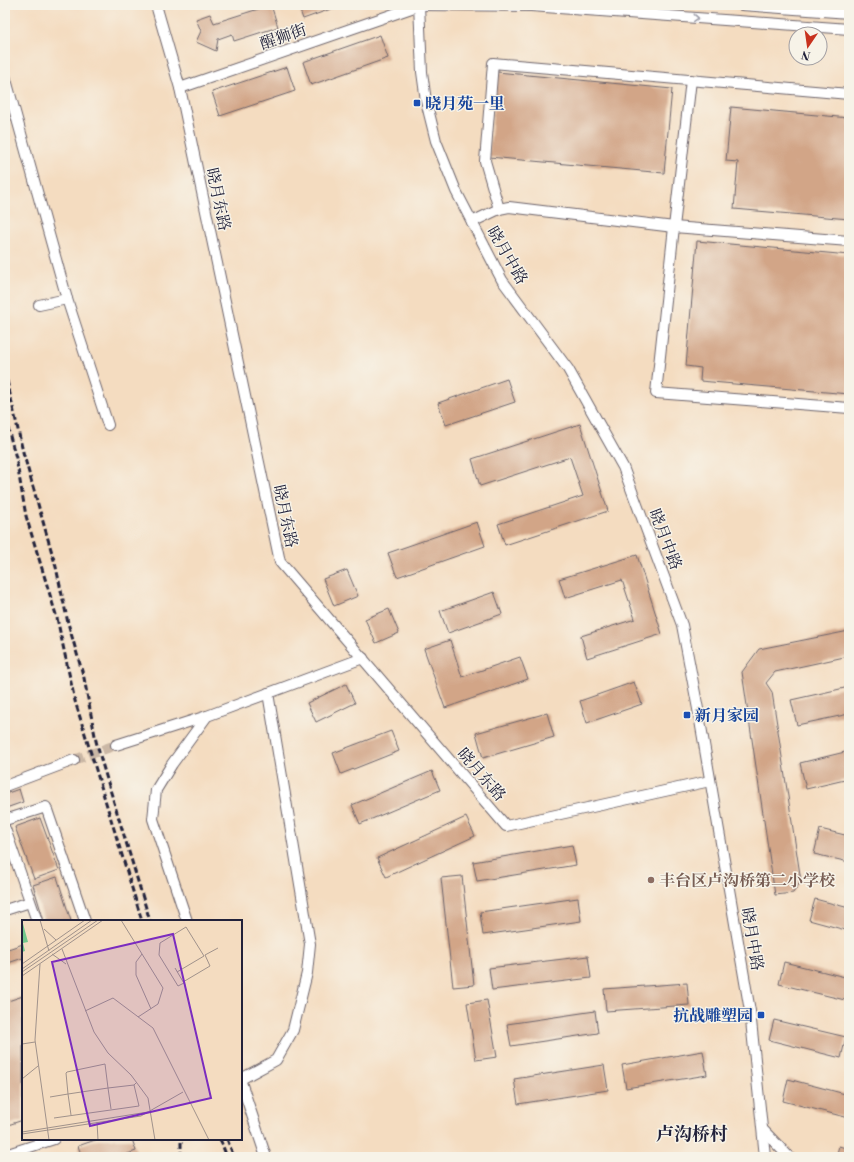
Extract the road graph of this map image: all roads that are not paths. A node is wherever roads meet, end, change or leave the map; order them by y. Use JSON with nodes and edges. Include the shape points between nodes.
{"nodes":[{"id":1,"x":156,"y":5,"type":"edge"},
{"id":2,"x":419,"y":5,"type":"edge"},
{"id":3,"x":742,"y":5,"type":"edge"},
{"id":4,"x":805,"y":7,"type":"edge"},
{"id":5,"x":849,"y":13,"type":"edge"},
{"id":6,"x":802,"y":25,"type":"junction"},
{"id":7,"x":849,"y":29,"type":"edge"},
{"id":8,"x":5,"y":76,"type":"edge"},
{"id":9,"x":690,"y":80,"type":"junction"},
{"id":10,"x":180,"y":88,"type":"junction"},
{"id":11,"x":849,"y":94,"type":"edge"},
{"id":12,"x":499,"y":209,"type":"junction"},
{"id":13,"x":472,"y":222,"type":"junction"},
{"id":14,"x":674,"y":227,"type":"junction"},
{"id":15,"x":849,"y":241,"type":"edge"},
{"id":16,"x":68,"y":299,"type":"junction"},
{"id":17,"x":39,"y":305,"type":"dead end"},
{"id":18,"x":849,"y":408,"type":"edge"},
{"id":19,"x":108,"y":425,"type":"dead end"},
{"id":20,"x":363,"y":658,"type":"junction"},
{"id":21,"x":268,"y":693,"type":"junction"},
{"id":22,"x":207,"y":716,"type":"junction"},
{"id":23,"x":116,"y":745,"type":"tunnel mouth"},
{"id":24,"x":74,"y":760,"type":"tunnel mouth"},
{"id":25,"x":710,"y":780,"type":"junction"},
{"id":26,"x":5,"y":786,"type":"edge"},
{"id":27,"x":5,"y":820,"type":"edge"},
{"id":28,"x":5,"y":829,"type":"edge"},
{"id":29,"x":30,"y":902,"type":"junction"},
{"id":30,"x":5,"y":910,"type":"edge"},
{"id":31,"x":37,"y":920,"type":"edge"},
{"id":32,"x":84,"y":920,"type":"edge"},
{"id":33,"x":187,"y":920,"type":"edge"},
{"id":34,"x":242,"y":1080,"type":"edge"},
{"id":35,"x":242,"y":1084,"type":"edge"},
{"id":36,"x":763,"y":1130,"type":"junction"},
{"id":37,"x":51,"y":1140,"type":"edge"},
{"id":38,"x":5,"y":1155,"type":"edge"},
{"id":39,"x":266,"y":1157,"type":"edge"},
{"id":40,"x":765,"y":1157,"type":"edge"},
{"id":41,"x":789,"y":1157,"type":"edge"}],
"edges":[{"from":1,"to":10,"type":"street","name":"晓月东路"},
{"from":2,"to":6,"type":"street","name":"醒狮街","one_way":true,"via":[[531,6]]},
{"from":2,"to":10,"type":"street","name":"醒狮街"},
{"from":2,"to":13,"type":"street","name":"晓月中路","via":[[426,101],[436,141],[456,191]]},
{"from":3,"to":4,"type":"street"},
{"from":4,"to":5,"type":"street"},
{"from":4,"to":6,"type":"street"},
{"from":6,"to":7,"type":"street","name":"醒狮街"},
{"from":8,"to":16,"type":"street"},
{"from":9,"to":11,"type":"street"},
{"from":9,"to":12,"type":"street","via":[[492,63],[485,161]]},
{"from":9,"to":14,"type":"street"},
{"from":10,"to":20,"type":"street","name":"晓月东路","via":[[280,562]]},
{"from":12,"to":13,"type":"street"},
{"from":12,"to":14,"type":"street","via":[[509,207]]},
{"from":13,"to":25,"type":"street","name":"晓月中路","via":[[502,280],[568,369],[623,467],[682,625]]},
{"from":14,"to":15,"type":"street"},
{"from":14,"to":18,"type":"street","via":[[656,393]]},
{"from":16,"to":17,"type":"street"},
{"from":16,"to":19,"type":"street"},
{"from":20,"to":21,"type":"street"},
{"from":20,"to":25,"type":"street","name":"晓月东路","via":[[506,826]]},
{"from":21,"to":22,"type":"street"},
{"from":21,"to":34,"type":"street","via":[[310,944],[307,973],[293,1030],[276,1060]]},
{"from":22,"to":23,"type":"street"},
{"from":22,"to":33,"type":"street","via":[[156,790],[153,819]]},
{"from":24,"to":26,"type":"street"},
{"from":25,"to":36,"type":"street","name":"晓月中路","via":[[750,1011]]},
{"from":27,"to":32,"type":"street","via":[[46,807]]},
{"from":28,"to":29,"type":"street"},
{"from":29,"to":30,"type":"street"},
{"from":29,"to":31,"type":"street"},
{"from":35,"to":39,"type":"street"},
{"from":36,"to":40,"type":"street","name":"晓月中路"},
{"from":36,"to":41,"type":"street"},
{"from":37,"to":38,"type":"street"}]}
